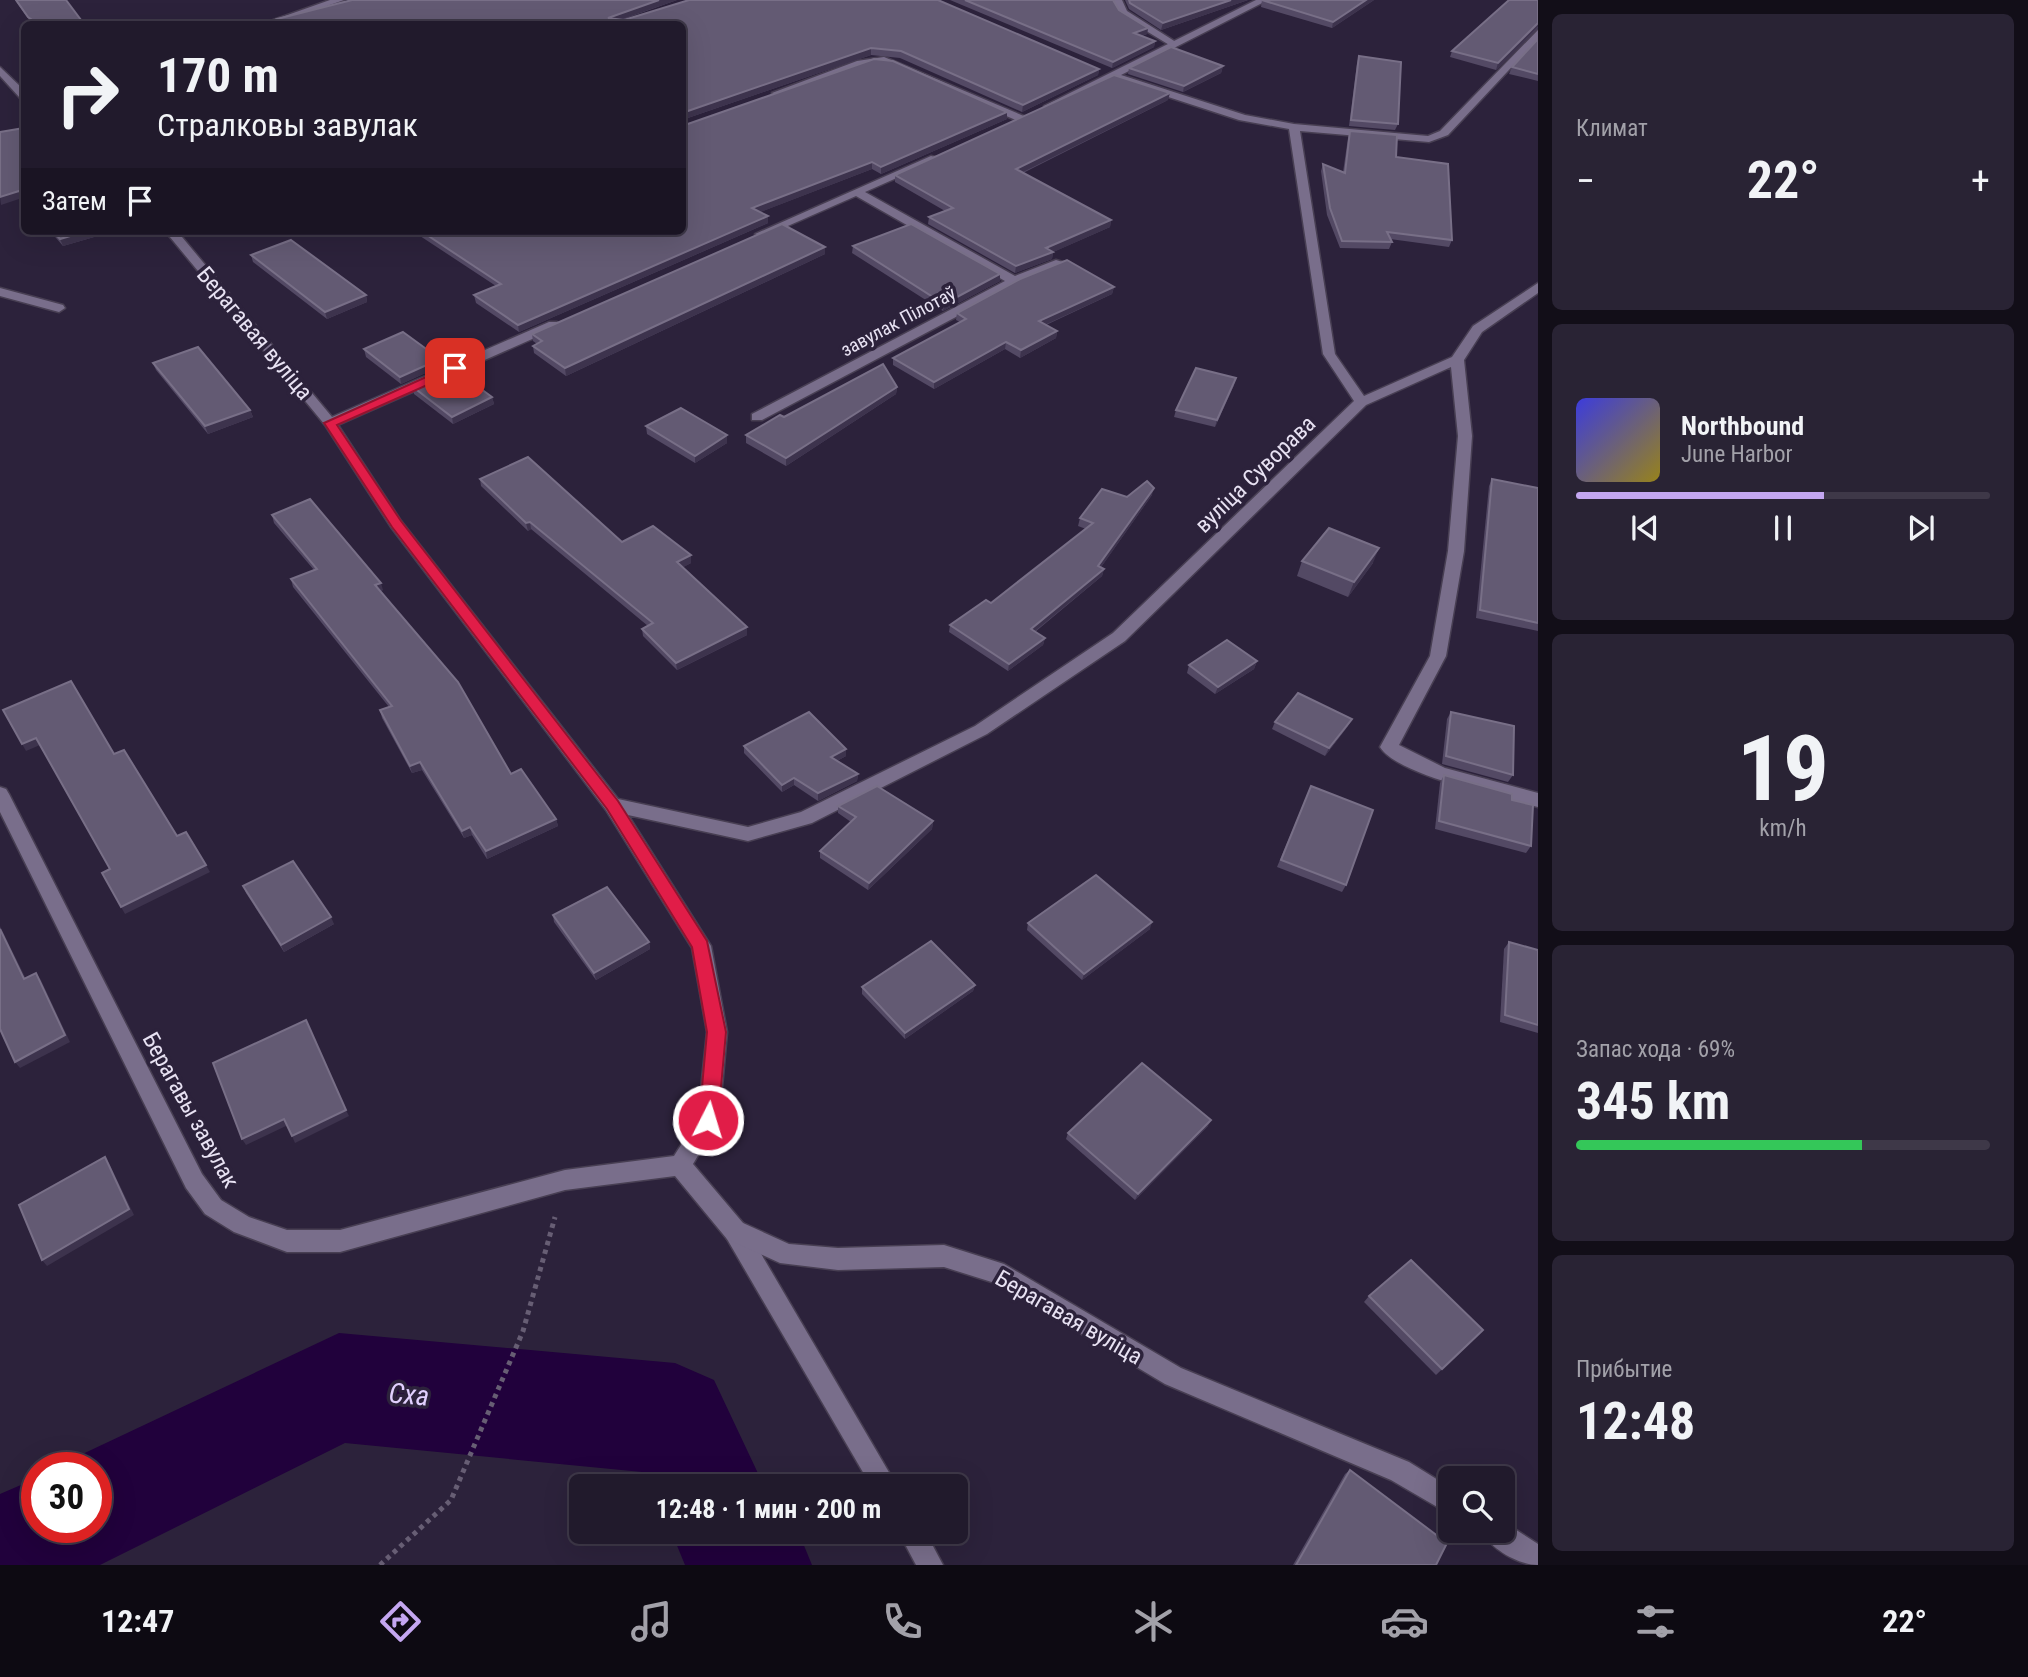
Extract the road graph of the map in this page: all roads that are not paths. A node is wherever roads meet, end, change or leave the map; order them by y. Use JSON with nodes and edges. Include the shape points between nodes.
{"nodes":[{"id":1,"x":339,"y":0,"type":"edge"},
{"id":2,"x":1117,"y":0,"type":"edge"},
{"id":3,"x":1263,"y":0,"type":"edge"},
{"id":4,"x":276,"y":21,"type":"edge"},
{"id":5,"x":1538,"y":33,"type":"edge"},
{"id":6,"x":1174,"y":44,"type":"junction"},
{"id":7,"x":0,"y":70,"type":"edge"},
{"id":8,"x":1105,"y":72,"type":"junction"},
{"id":9,"x":21,"y":93,"type":"edge"},
{"id":10,"x":772,"y":95,"type":"edge"},
{"id":11,"x":1022,"y":119,"type":"junction"},
{"id":12,"x":1009,"y":125,"type":"edge"},
{"id":13,"x":1294,"y":127,"type":"junction"},
{"id":14,"x":945,"y":153,"type":"edge"},
{"id":15,"x":856,"y":192,"type":"junction"},
{"id":16,"x":174,"y":235,"type":"edge"},
{"id":17,"x":743,"y":241,"type":"edge"},
{"id":18,"x":1060,"y":262,"type":"edge"},
{"id":19,"x":1014,"y":281,"type":"junction"},
{"id":20,"x":1538,"y":287,"type":"edge"},
{"id":21,"x":0,"y":292,"type":"edge"},
{"id":22,"x":59,"y":308,"type":"dead end"},
{"id":23,"x":568,"y":318,"type":"edge"},
{"id":24,"x":1457,"y":360,"type":"junction"},
{"id":25,"x":1361,"y":402,"type":"junction"},
{"id":26,"x":757,"y":417,"type":"dead end"},
{"id":27,"x":330,"y":423,"type":"junction"},
{"id":28,"x":0,"y":794,"type":"edge"},
{"id":29,"x":1538,"y":800,"type":"edge"},
{"id":30,"x":612,"y":805,"type":"junction"},
{"id":31,"x":680,"y":1164,"type":"junction"},
{"id":32,"x":735,"y":1231,"type":"junction"},
{"id":33,"x":878,"y":1474,"type":"edge"},
{"id":34,"x":1438,"y":1495,"type":"edge"},
{"id":35,"x":1513,"y":1543,"type":"edge"},
{"id":36,"x":918,"y":1544,"type":"edge"},
{"id":37,"x":1538,"y":1559,"type":"edge"},
{"id":38,"x":930,"y":1565,"type":"edge"}],
"edges":[{"from":1,"to":4,"type":"street"},
{"from":2,"to":6,"type":"street","via":[[1122,13]]},
{"from":3,"to":6,"type":"street"},
{"from":5,"to":13,"type":"street","via":[[1444,133],[1429,139]]},
{"from":6,"to":8,"type":"street"},
{"from":7,"to":9,"type":"street"},
{"from":8,"to":11,"type":"street"},
{"from":8,"to":13,"type":"street","via":[[1243,118]]},
{"from":10,"to":11,"type":"street","via":[[861,63],[884,60]]},
{"from":11,"to":12,"type":"street"},
{"from":13,"to":25,"type":"street","via":[[1329,354]]},
{"from":14,"to":15,"type":"street"},
{"from":15,"to":17,"type":"street"},
{"from":15,"to":19,"type":"street"},
{"from":16,"to":27,"type":"street","name":"Берагавая вуліца"},
{"from":18,"to":19,"type":"street","name":"завулак Пілотаў"},
{"from":19,"to":26,"type":"street","name":"завулак Пілотаў"},
{"from":20,"to":24,"type":"street","via":[[1477,329]]},
{"from":21,"to":22,"type":"street"},
{"from":23,"to":27,"type":"street"},
{"from":24,"to":25,"type":"street"},
{"from":24,"to":29,"type":"street","via":[[1465,436],[1456,551],[1438,656],[1389,747],[1402,759]]},
{"from":25,"to":30,"type":"street","name":"вуліца Суворава","via":[[1119,637],[981,730],[806,818],[748,834]]},
{"from":27,"to":30,"type":"street","name":"Берагавая вуліца","via":[[396,524]]},
{"from":28,"to":31,"type":"street","name":"Берагавы завулак","via":[[194,1181],[213,1207],[242,1225],[287,1241],[340,1241],[565,1180]]},
{"from":30,"to":31,"type":"street","name":"Берагавая вуліца","via":[[701,946],[717,1032],[710,1107],[708,1120]]},
{"from":31,"to":32,"type":"street","name":"Берагавая вуліца"},
{"from":32,"to":33,"type":"street"},
{"from":32,"to":34,"type":"street","name":"Берагавая вуліца","via":[[788,1255],[944,1256],[1004,1275],[1172,1376],[1400,1471]]},
{"from":35,"to":37,"type":"street"},
{"from":36,"to":38,"type":"street"}]}
